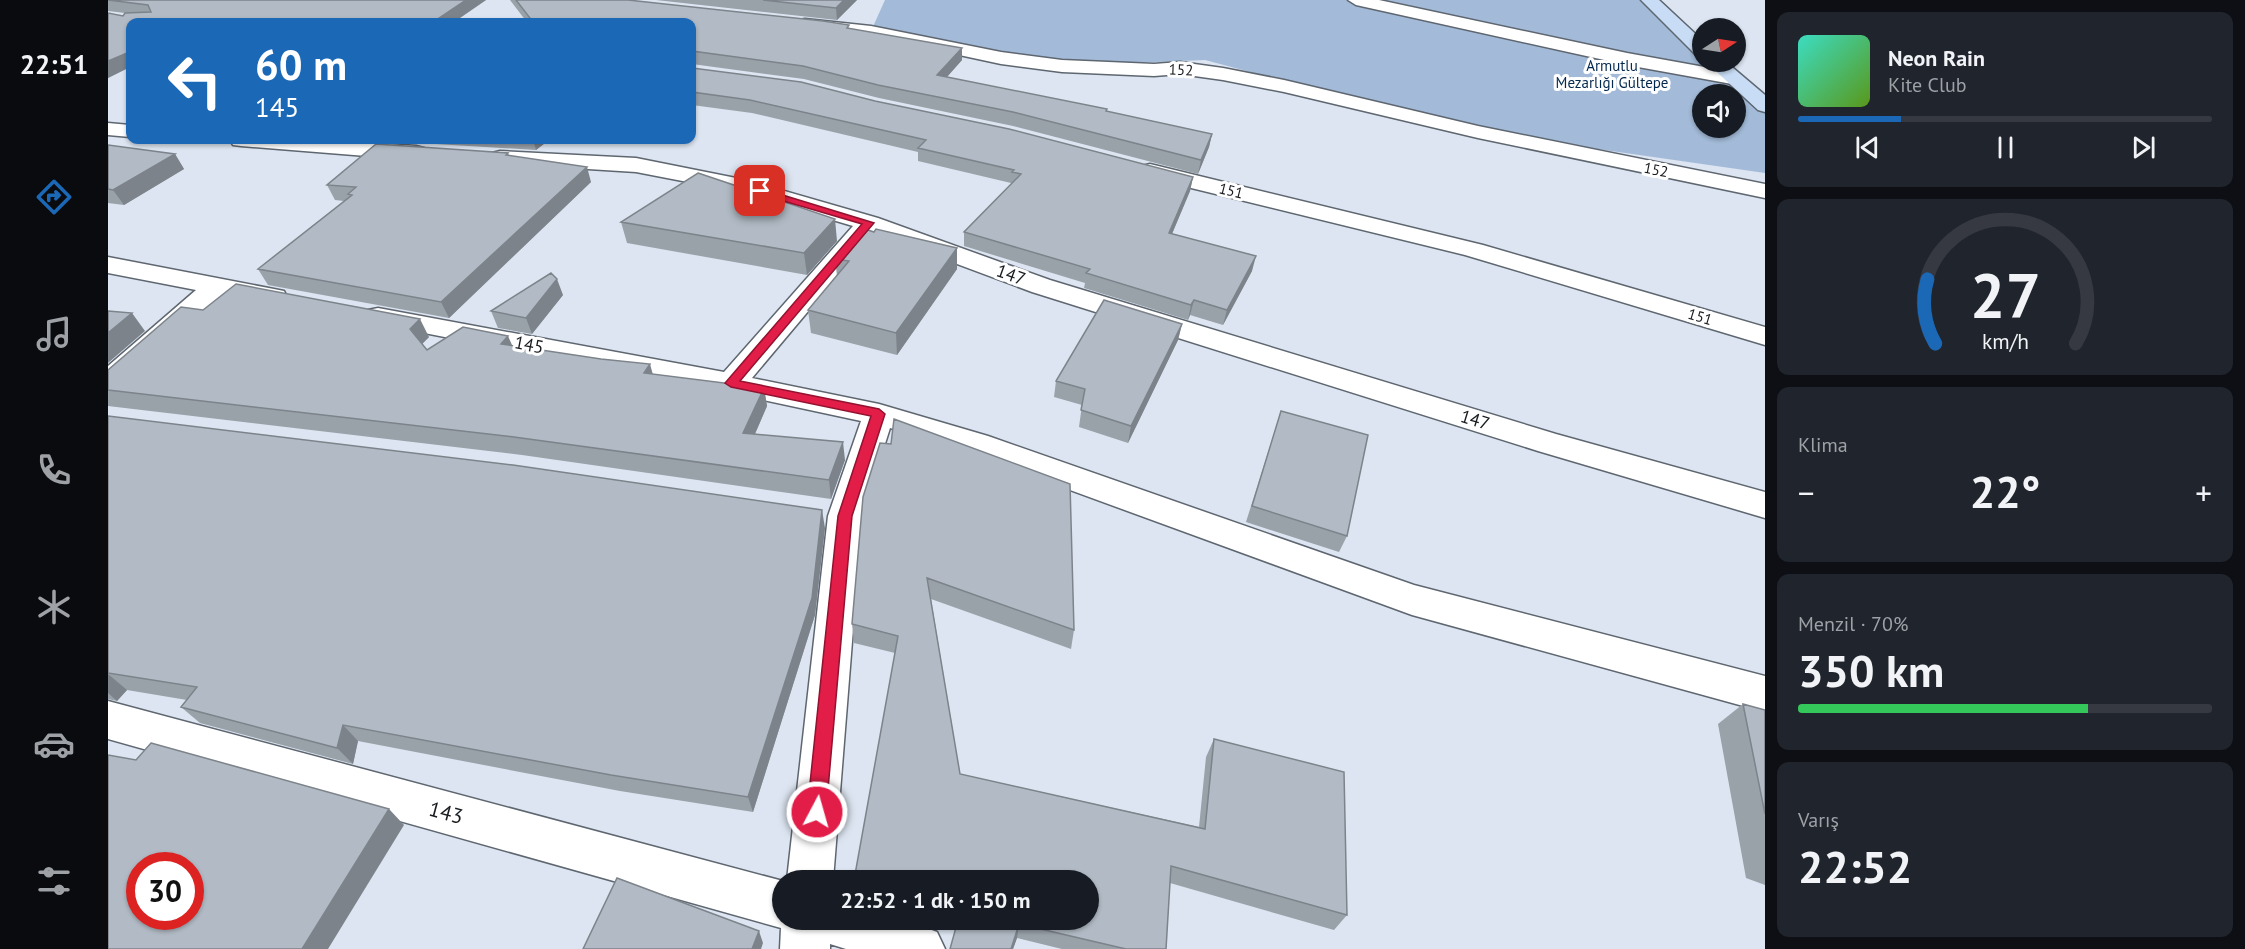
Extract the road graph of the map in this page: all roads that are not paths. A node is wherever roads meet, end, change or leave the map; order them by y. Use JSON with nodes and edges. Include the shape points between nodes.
{"nodes":[{"id":1,"x":1356,"y":0,"type":"edge"},
{"id":2,"x":1649,"y":0,"type":"edge"},
{"id":3,"x":789,"y":22,"type":"edge"},
{"id":4,"x":1692,"y":41,"type":"edge"},
{"id":5,"x":1726,"y":72,"type":"edge"},
{"id":6,"x":1732,"y":78,"type":"junction"},
{"id":7,"x":1765,"y":106,"type":"edge"},
{"id":8,"x":108,"y":129,"type":"edge"},
{"id":9,"x":126,"y":131,"type":"edge"},
{"id":10,"x":298,"y":144,"type":"edge"},
{"id":11,"x":440,"y":154,"type":"edge"},
{"id":12,"x":474,"y":157,"type":"edge"},
{"id":13,"x":1130,"y":166,"type":"edge"},
{"id":14,"x":1765,"y":191,"type":"edge"},
{"id":15,"x":869,"y":223,"type":"junction"},
{"id":16,"x":108,"y":265,"type":"edge"},
{"id":17,"x":217,"y":286,"type":"junction"},
{"id":18,"x":299,"y":302,"type":"edge"},
{"id":19,"x":357,"y":312,"type":"edge"},
{"id":20,"x":1765,"y":336,"type":"edge"},
{"id":21,"x":108,"y":382,"type":"edge"},
{"id":22,"x":731,"y":383,"type":"junction"},
{"id":23,"x":879,"y":414,"type":"junction"},
{"id":24,"x":1765,"y":505,"type":"edge"},
{"id":25,"x":1765,"y":693,"type":"edge"},
{"id":26,"x":108,"y":720,"type":"edge"},
{"id":27,"x":811,"y":870,"type":"edge"},
{"id":28,"x":772,"y":902,"type":"edge"},
{"id":29,"x":806,"y":930,"type":"edge"},
{"id":30,"x":862,"y":930,"type":"edge"},
{"id":31,"x":805,"y":949,"type":"edge"},
{"id":32,"x":921,"y":949,"type":"edge"}],
"edges":[{"from":1,"to":6,"type":"street"},
{"from":2,"to":4,"type":"street"},
{"from":3,"to":14,"type":"street","name":"152","via":[[872,31],[1041,63],[1180,68],[1223,74]]},
{"from":5,"to":6,"type":"street"},
{"from":6,"to":7,"type":"street"},
{"from":8,"to":9,"type":"street"},
{"from":10,"to":11,"type":"street"},
{"from":12,"to":15,"type":"street","name":"147","via":[[636,165],[738,185]]},
{"from":13,"to":20,"type":"street","name":"151","via":[[1474,250]]},
{"from":15,"to":22,"type":"street"},
{"from":15,"to":24,"type":"street","name":"147","via":[[1041,286],[1549,443]]},
{"from":16,"to":17,"type":"street"},
{"from":17,"to":18,"type":"street"},
{"from":17,"to":21,"type":"street"},
{"from":19,"to":22,"type":"street","name":"145"},
{"from":22,"to":23,"type":"street","name":"145"},
{"from":23,"to":25,"type":"street","name":"145","via":[[977,444],[1412,600]]},
{"from":23,"to":27,"type":"street","via":[[833,515]]},
{"from":26,"to":28,"type":"street","name":"143"},
{"from":29,"to":31,"type":"street"},
{"from":30,"to":32,"type":"street"}]}
